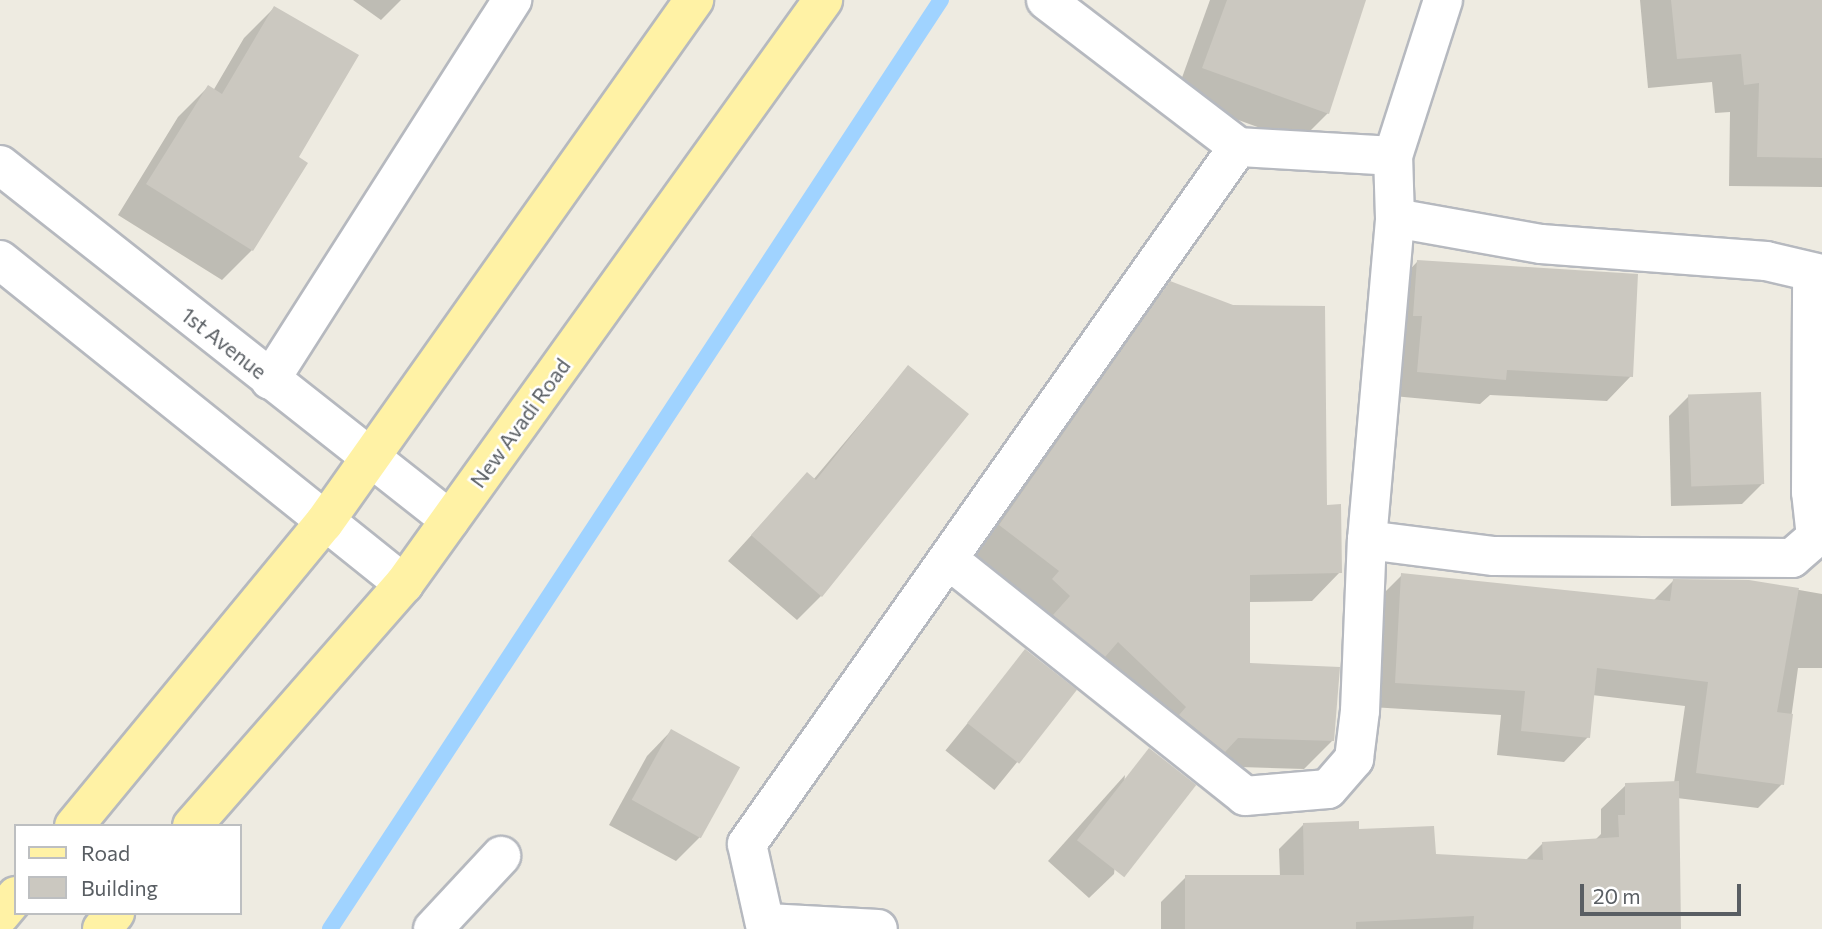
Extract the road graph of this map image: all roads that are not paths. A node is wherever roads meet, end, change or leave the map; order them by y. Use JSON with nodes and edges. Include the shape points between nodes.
{"nodes":[{"id":1,"x":512,"y":0,"type":"edge"},
{"id":2,"x":694,"y":0,"type":"edge"},
{"id":3,"x":823,"y":0,"type":"edge"},
{"id":4,"x":1046,"y":0,"type":"edge"},
{"id":5,"x":1443,"y":0,"type":"edge"},
{"id":6,"x":1238,"y":147,"type":"junction"},
{"id":7,"x":1394,"y":156,"type":"junction"},
{"id":8,"x":0,"y":165,"type":"edge"},
{"id":9,"x":1395,"y":218,"type":"junction"},
{"id":10,"x":0,"y":260,"type":"edge"},
{"id":11,"x":1817,"y":274,"type":"edge"},
{"id":12,"x":270,"y":380,"type":"junction"},
{"id":13,"x":370,"y":458,"type":"junction"},
{"id":14,"x":450,"y":520,"type":"junction"},
{"id":15,"x":324,"y":523,"type":"junction"},
{"id":16,"x":1367,"y":540,"type":"junction"},
{"id":17,"x":950,"y":561,"type":"junction"},
{"id":18,"x":404,"y":584,"type":"junction"},
{"id":19,"x":76,"y":824,"type":"edge"},
{"id":20,"x":194,"y":824,"type":"edge"},
{"id":21,"x":501,"y":856,"type":"dead end"},
{"id":22,"x":14,"y":898,"type":"edge"},
{"id":23,"x":0,"y":915,"type":"edge"},
{"id":24,"x":113,"y":915,"type":"edge"},
{"id":25,"x":766,"y":926,"type":"edge"},
{"id":26,"x":102,"y":929,"type":"edge"},
{"id":27,"x":433,"y":929,"type":"edge"},
{"id":28,"x":878,"y":929,"type":"edge"}],
"edges":[{"from":1,"to":12,"type":"street"},
{"from":2,"to":13,"type":"main road"},
{"from":3,"to":14,"type":"main road","name":"New Avadi Road"},
{"from":4,"to":6,"type":"street"},
{"from":5,"to":7,"type":"street"},
{"from":6,"to":7,"type":"street"},
{"from":6,"to":17,"type":"street"},
{"from":7,"to":9,"type":"street"},
{"from":8,"to":12,"type":"street","name":"1st Avenue"},
{"from":9,"to":11,"type":"street","via":[[1541,244],[1766,261]]},
{"from":9,"to":16,"type":"street"},
{"from":10,"to":15,"type":"street","via":[[201,417]]},
{"from":11,"to":16,"type":"street","via":[[1811,492],[1816,537],[1792,558],[1494,556]]},
{"from":12,"to":13,"type":"street","name":"1st Avenue"},
{"from":13,"to":14,"type":"street","name":"1st Avenue"},
{"from":13,"to":15,"type":"main road"},
{"from":14,"to":18,"type":"main road","name":"New Avadi Road"},
{"from":15,"to":18,"type":"street"},
{"from":15,"to":19,"type":"main road"},
{"from":16,"to":17,"type":"street","via":[[1354,759],[1328,789],[1245,796]]},
{"from":17,"to":25,"type":"street","via":[[747,844]]},
{"from":18,"to":20,"type":"main road","name":"New Avadi Road"},
{"from":21,"to":27,"type":"street"},
{"from":22,"to":23,"type":"main road"},
{"from":24,"to":26,"type":"main road"},
{"from":25,"to":28,"type":"street"}]}
